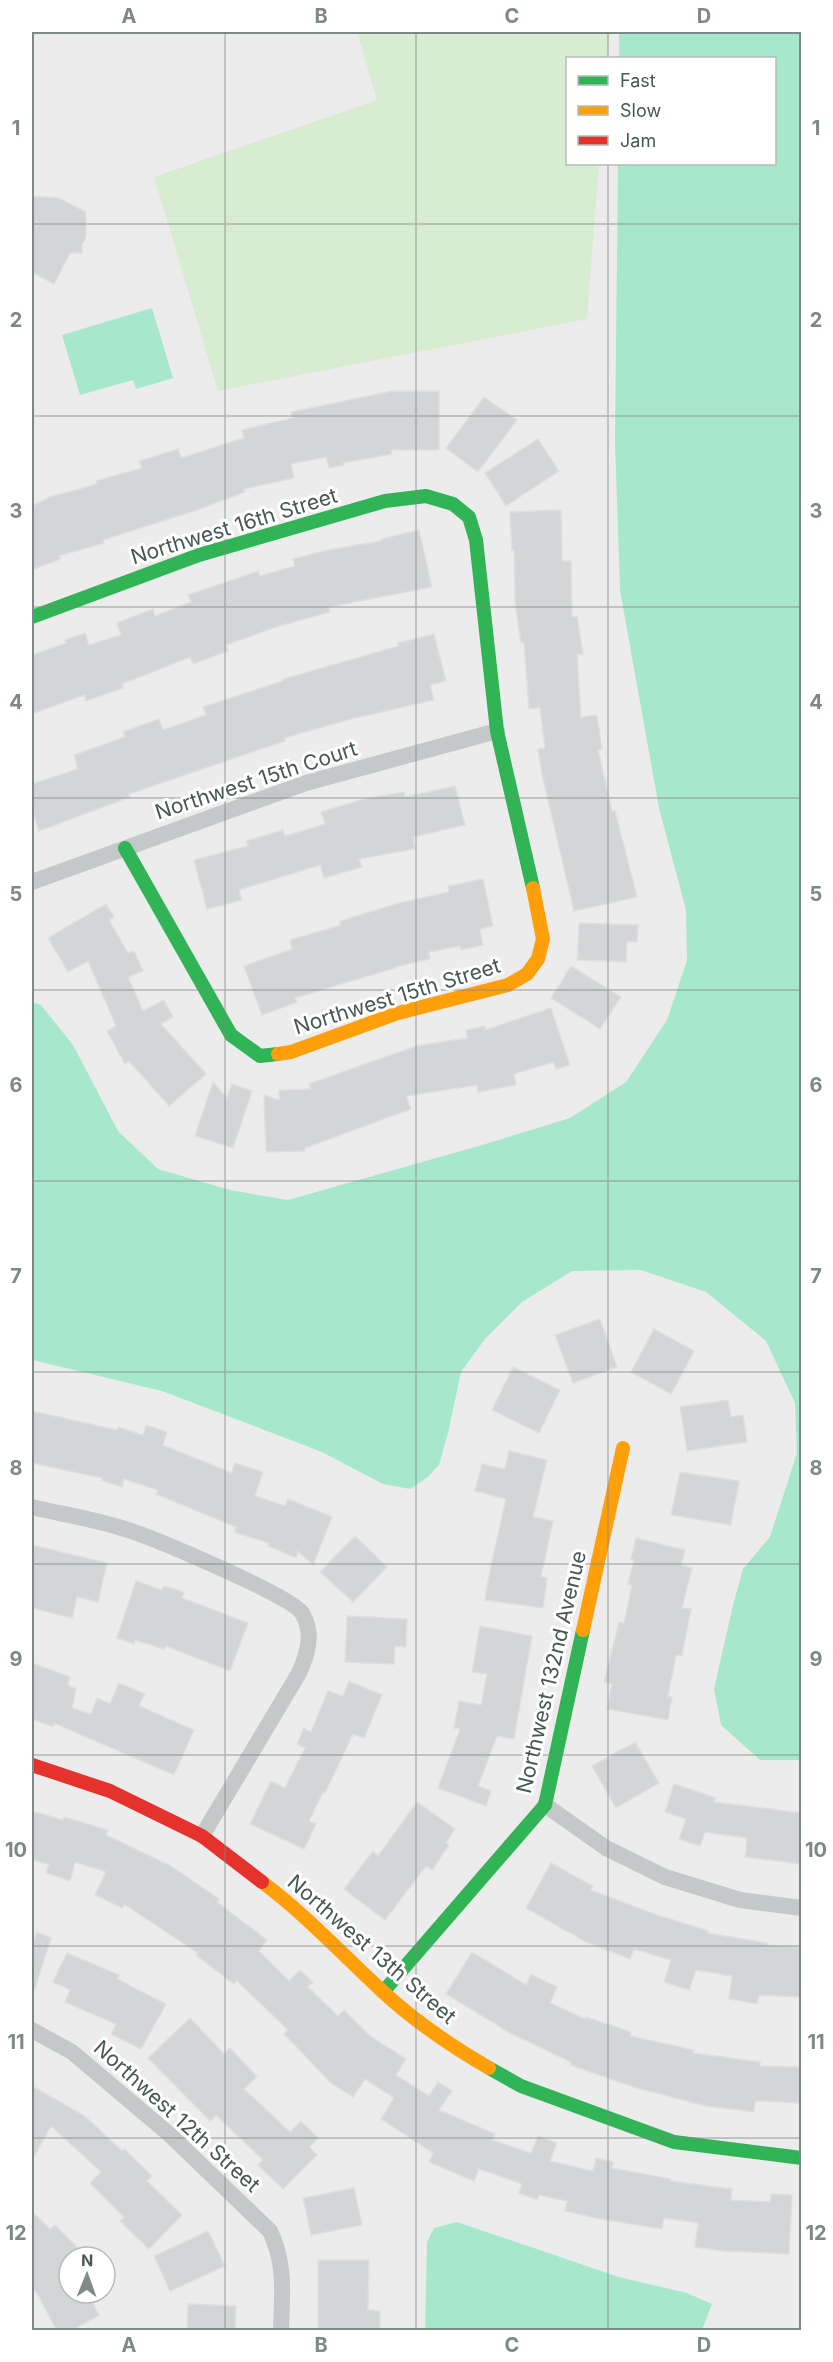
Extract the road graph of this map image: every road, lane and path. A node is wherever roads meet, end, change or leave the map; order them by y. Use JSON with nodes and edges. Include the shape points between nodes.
{"nodes":[{"id":1,"x":32,"y":617,"type":"edge"},
{"id":2,"x":497,"y":731,"type":"junction"},
{"id":3,"x":125,"y":848,"type":"junction"},
{"id":4,"x":32,"y":882,"type":"edge"},
{"id":5,"x":623,"y":1448,"type":"dead end"},
{"id":6,"x":32,"y":1507,"type":"edge"},
{"id":7,"x":32,"y":1765,"type":"edge"},
{"id":8,"x":545,"y":1805,"type":"junction"},
{"id":9,"x":202,"y":1836,"type":"junction"},
{"id":10,"x":801,"y":1908,"type":"edge"},
{"id":11,"x":383,"y":1992,"type":"junction"},
{"id":12,"x":32,"y":2030,"type":"edge"},
{"id":13,"x":801,"y":2158,"type":"edge"},
{"id":14,"x":281,"y":2331,"type":"edge"}],
"edges":[{"from":1,"to":2,"type":"street","name":"Northwest 16th Street","via":[[199,555],[385,501],[426,496],[453,504],[469,517],[476,540]]},
{"from":2,"to":3,"type":"street","name":"Northwest 15th Court","via":[[306,783]]},
{"from":2,"to":3,"type":"street","name":"Northwest 15th Street","via":[[543,939],[538,959],[527,974],[508,985],[398,1013],[291,1052],[260,1056],[231,1035]]},
{"from":3,"to":4,"type":"street","name":"Northwest 15th Court"},
{"from":5,"to":8,"type":"street","name":"Northwest 132nd Avenue"},
{"from":6,"to":9,"type":"street","via":[[133,1532],[278,1594],[300,1610],[307,1623],[310,1639],[299,1674]]},
{"from":7,"to":9,"type":"street","name":"Northwest 13th Street","via":[[110,1791]]},
{"from":8,"to":10,"type":"street","via":[[606,1848],[665,1877],[740,1900]]},
{"from":8,"to":11,"type":"street","name":"Northwest 132nd Avenue"},
{"from":9,"to":11,"type":"street","name":"Northwest 13th Street","via":[[293,1905]]},
{"from":11,"to":13,"type":"street","name":"Northwest 13th Street","via":[[456,2049],[521,2086],[674,2142]]},
{"from":12,"to":14,"type":"street","name":"Northwest 12th Street","via":[[72,2052],[169,2134],[270,2231],[279,2250],[283,2277]]}]}
